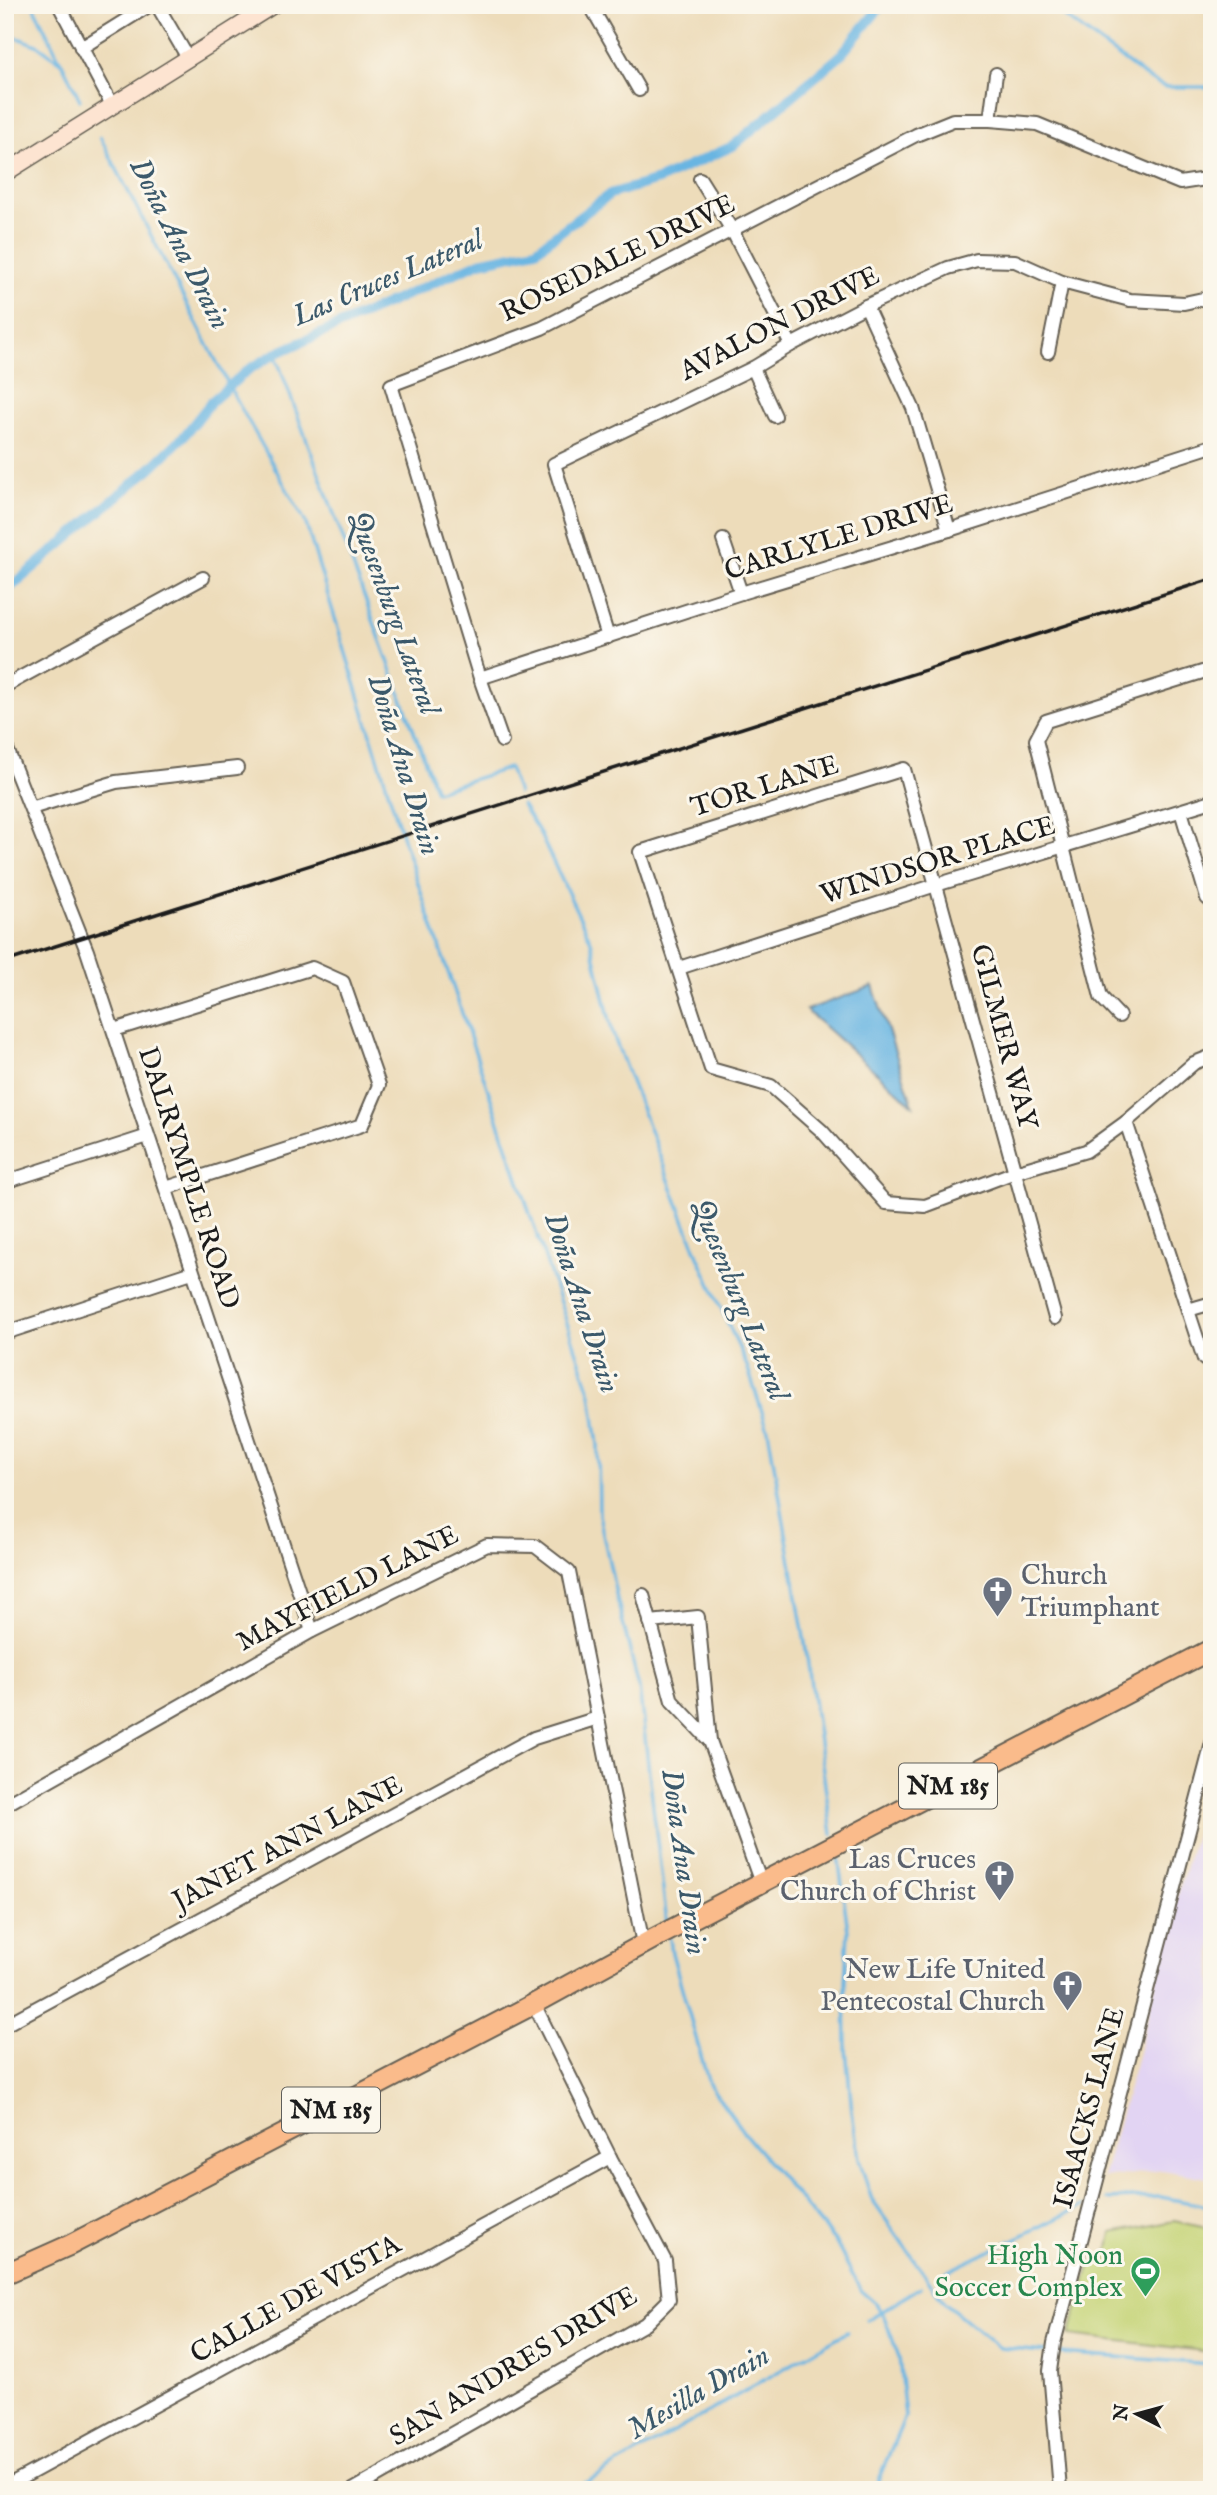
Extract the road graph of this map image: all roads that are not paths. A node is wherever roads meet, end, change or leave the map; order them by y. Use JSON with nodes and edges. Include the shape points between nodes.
{"nodes":[{"id":1,"x":59,"y":5,"type":"edge"},
{"id":2,"x":149,"y":5,"type":"edge"},
{"id":3,"x":157,"y":5,"type":"edge"},
{"id":4,"x":590,"y":5,"type":"edge"},
{"id":5,"x":263,"y":8,"type":"edge"},
{"id":6,"x":81,"y":48,"type":"junction"},
{"id":7,"x":188,"y":58,"type":"junction"},
{"id":8,"x":996,"y":74,"type":"dead end"},
{"id":9,"x":639,"y":90,"type":"dead end"},
{"id":10,"x":112,"y":105,"type":"junction"},
{"id":11,"x":990,"y":120,"type":"junction"},
{"id":12,"x":5,"y":173,"type":"edge"},
{"id":13,"x":1212,"y":178,"type":"edge"},
{"id":14,"x":700,"y":179,"type":"dead end"},
{"id":15,"x":732,"y":230,"type":"junction"},
{"id":16,"x":1062,"y":282,"type":"junction"},
{"id":17,"x":1212,"y":297,"type":"edge"},
{"id":18,"x":866,"y":306,"type":"junction"},
{"id":19,"x":791,"y":345,"type":"junction"},
{"id":20,"x":1048,"y":352,"type":"dead end"},
{"id":21,"x":753,"y":368,"type":"junction"},
{"id":22,"x":775,"y":416,"type":"dead end"},
{"id":23,"x":1212,"y":446,"type":"edge"},
{"id":24,"x":949,"y":530,"type":"junction"},
{"id":25,"x":723,"y":540,"type":"dead end"},
{"id":26,"x":203,"y":578,"type":"dead end"},
{"id":27,"x":741,"y":593,"type":"junction"},
{"id":28,"x":608,"y":637,"type":"junction"},
{"id":29,"x":1212,"y":669,"type":"edge"},
{"id":30,"x":480,"y":678,"type":"junction"},
{"id":31,"x":5,"y":686,"type":"edge"},
{"id":32,"x":502,"y":741,"type":"dead end"},
{"id":33,"x":5,"y":744,"type":"edge"},
{"id":34,"x":237,"y":768,"type":"dead end"},
{"id":35,"x":904,"y":769,"type":"joint"},
{"id":36,"x":1212,"y":801,"type":"edge"},
{"id":37,"x":32,"y":808,"type":"junction"},
{"id":38,"x":1181,"y":811,"type":"junction"},
{"id":39,"x":1062,"y":848,"type":"junction"},
{"id":40,"x":936,"y":885,"type":"junction"},
{"id":41,"x":1212,"y":902,"type":"edge"},
{"id":42,"x":679,"y":968,"type":"junction"},
{"id":43,"x":1119,"y":1016,"type":"dead end"},
{"id":44,"x":114,"y":1030,"type":"junction"},
{"id":45,"x":1212,"y":1056,"type":"edge"},
{"id":46,"x":1126,"y":1122,"type":"junction"},
{"id":47,"x":148,"y":1136,"type":"junction"},
{"id":48,"x":1015,"y":1172,"type":"junction"},
{"id":49,"x":5,"y":1182,"type":"edge"},
{"id":50,"x":166,"y":1188,"type":"junction"},
{"id":51,"x":192,"y":1272,"type":"junction"},
{"id":52,"x":1212,"y":1303,"type":"edge"},
{"id":53,"x":1188,"y":1310,"type":"junction"},
{"id":54,"x":1055,"y":1318,"type":"dead end"},
{"id":55,"x":5,"y":1333,"type":"edge"},
{"id":56,"x":1204,"y":1359,"type":"dead end"},
{"id":57,"x":643,"y":1595,"type":"dead end"},
{"id":58,"x":650,"y":1622,"type":"junction"},
{"id":59,"x":312,"y":1631,"type":"junction"},
{"id":60,"x":1212,"y":1649,"type":"edge"},
{"id":61,"x":598,"y":1717,"type":"junction"},
{"id":62,"x":710,"y":1741,"type":"junction"},
{"id":63,"x":1212,"y":1743,"type":"edge"},
{"id":64,"x":5,"y":1805,"type":"edge"},
{"id":65,"x":761,"y":1883,"type":"junction"},
{"id":66,"x":648,"y":1941,"type":"junction"},
{"id":67,"x":534,"y":2004,"type":"junction"},
{"id":68,"x":5,"y":2025,"type":"edge"},
{"id":69,"x":610,"y":2157,"type":"junction"},
{"id":70,"x":5,"y":2274,"type":"edge"},
{"id":71,"x":5,"y":2487,"type":"edge"},
{"id":72,"x":353,"y":2490,"type":"edge"},
{"id":73,"x":1060,"y":2490,"type":"edge"}],
"edges":[{"from":1,"to":6,"type":"street"},
{"from":2,"to":6,"type":"street"},
{"from":3,"to":7,"type":"street"},
{"from":4,"to":9,"type":"street"},
{"from":5,"to":7,"type":"street"},
{"from":6,"to":10,"type":"street"},
{"from":7,"to":10,"type":"street"},
{"from":8,"to":11,"type":"street"},
{"from":10,"to":12,"type":"street"},
{"from":11,"to":13,"type":"street","name":"ROSEDALE DRIVE","via":[[1037,124],[1180,183]]},
{"from":11,"to":15,"type":"street","name":"ROSEDALE DRIVE","via":[[953,120],[916,135]]},
{"from":14,"to":15,"type":"street"},
{"from":15,"to":19,"type":"street"},
{"from":15,"to":30,"type":"street","name":"ROSEDALE DRIVE","via":[[542,328],[391,385]]},
{"from":16,"to":17,"type":"street","name":"AVALON DRIVE","via":[[1130,300],[1184,303]]},
{"from":16,"to":18,"type":"street","name":"AVALON DRIVE","via":[[1015,261],[977,260],[948,268]]},
{"from":16,"to":20,"type":"street"},
{"from":18,"to":19,"type":"street","name":"AVALON DRIVE"},
{"from":18,"to":24,"type":"street","via":[[913,408]]},
{"from":19,"to":21,"type":"street","name":"AVALON DRIVE"},
{"from":21,"to":22,"type":"street"},
{"from":21,"to":28,"type":"street","name":"AVALON DRIVE","via":[[554,464]]},
{"from":23,"to":24,"type":"street","name":"CARLYLE DRIVE"},
{"from":24,"to":27,"type":"street","name":"CARLYLE DRIVE"},
{"from":25,"to":27,"type":"street"},
{"from":26,"to":31,"type":"street"},
{"from":27,"to":28,"type":"street","name":"CARLYLE DRIVE"},
{"from":28,"to":30,"type":"street","name":"CARLYLE DRIVE"},
{"from":29,"to":39,"type":"street","via":[[1046,720],[1036,740]]},
{"from":30,"to":32,"type":"street","name":"ROSEDALE DRIVE"},
{"from":33,"to":37,"type":"street","name":"DALRYMPLE ROAD"},
{"from":34,"to":37,"type":"street","via":[[116,782]]},
{"from":35,"to":40,"type":"street","name":"GILMER WAY"},
{"from":35,"to":42,"type":"street","name":"TOR LANE","via":[[640,852]]},
{"from":36,"to":38,"type":"street","name":"WINDSOR PLACE"},
{"from":37,"to":44,"type":"street","name":"DALRYMPLE ROAD"},
{"from":38,"to":39,"type":"street","name":"WINDSOR PLACE"},
{"from":38,"to":41,"type":"street"},
{"from":39,"to":40,"type":"street","name":"WINDSOR PLACE"},
{"from":39,"to":43,"type":"street","via":[[1101,997]]},
{"from":40,"to":42,"type":"street","name":"WINDSOR PLACE"},
{"from":40,"to":48,"type":"street","name":"GILMER WAY"},
{"from":42,"to":48,"type":"street","via":[[711,1069],[771,1086],[822,1131],[886,1203],[925,1206]]},
{"from":44,"to":47,"type":"street","name":"DALRYMPLE ROAD"},
{"from":44,"to":50,"type":"street","via":[[312,968],[343,982],[379,1085],[362,1125]]},
{"from":45,"to":46,"type":"street","via":[[1194,1063]]},
{"from":46,"to":48,"type":"street","via":[[1086,1151]]},
{"from":46,"to":53,"type":"street"},
{"from":47,"to":49,"type":"street"},
{"from":47,"to":50,"type":"street","name":"DALRYMPLE ROAD"},
{"from":48,"to":54,"type":"street","name":"GILMER WAY"},
{"from":50,"to":51,"type":"street","name":"DALRYMPLE ROAD"},
{"from":51,"to":55,"type":"street"},
{"from":51,"to":59,"type":"street","name":"DALRYMPLE ROAD"},
{"from":52,"to":53,"type":"street"},
{"from":53,"to":56,"type":"street"},
{"from":57,"to":58,"type":"street"},
{"from":58,"to":62,"type":"street","via":[[672,1701]]},
{"from":58,"to":62,"type":"street","via":[[698,1617]]},
{"from":59,"to":61,"type":"street","name":"MAYFIELD LANE","via":[[487,1545],[535,1546],[569,1572]]},
{"from":59,"to":64,"type":"street","name":"MAYFIELD LANE"},
{"from":60,"to":65,"type":"main road","number":"NM 185"},
{"from":61,"to":66,"type":"street","name":"MAYFIELD LANE"},
{"from":61,"to":68,"type":"street","name":"JANET ANN LANE","via":[[534,1738]]},
{"from":62,"to":65,"type":"street"},
{"from":63,"to":73,"type":"street","name":"ISAACKS LANE","via":[[1054,2343],[1051,2371]]},
{"from":65,"to":66,"type":"main road","number":"NM 185"},
{"from":66,"to":67,"type":"main road","number":"NM 185"},
{"from":67,"to":69,"type":"street","name":"SAN ANDRES DRIVE"},
{"from":67,"to":70,"type":"main road","number":"NM 185","via":[[70,2245]]},
{"from":69,"to":71,"type":"street","name":"CALLE DE VISTA"},
{"from":69,"to":72,"type":"street","name":"SAN ANDRES DRIVE","via":[[665,2261],[669,2300],[645,2324]]}]}
